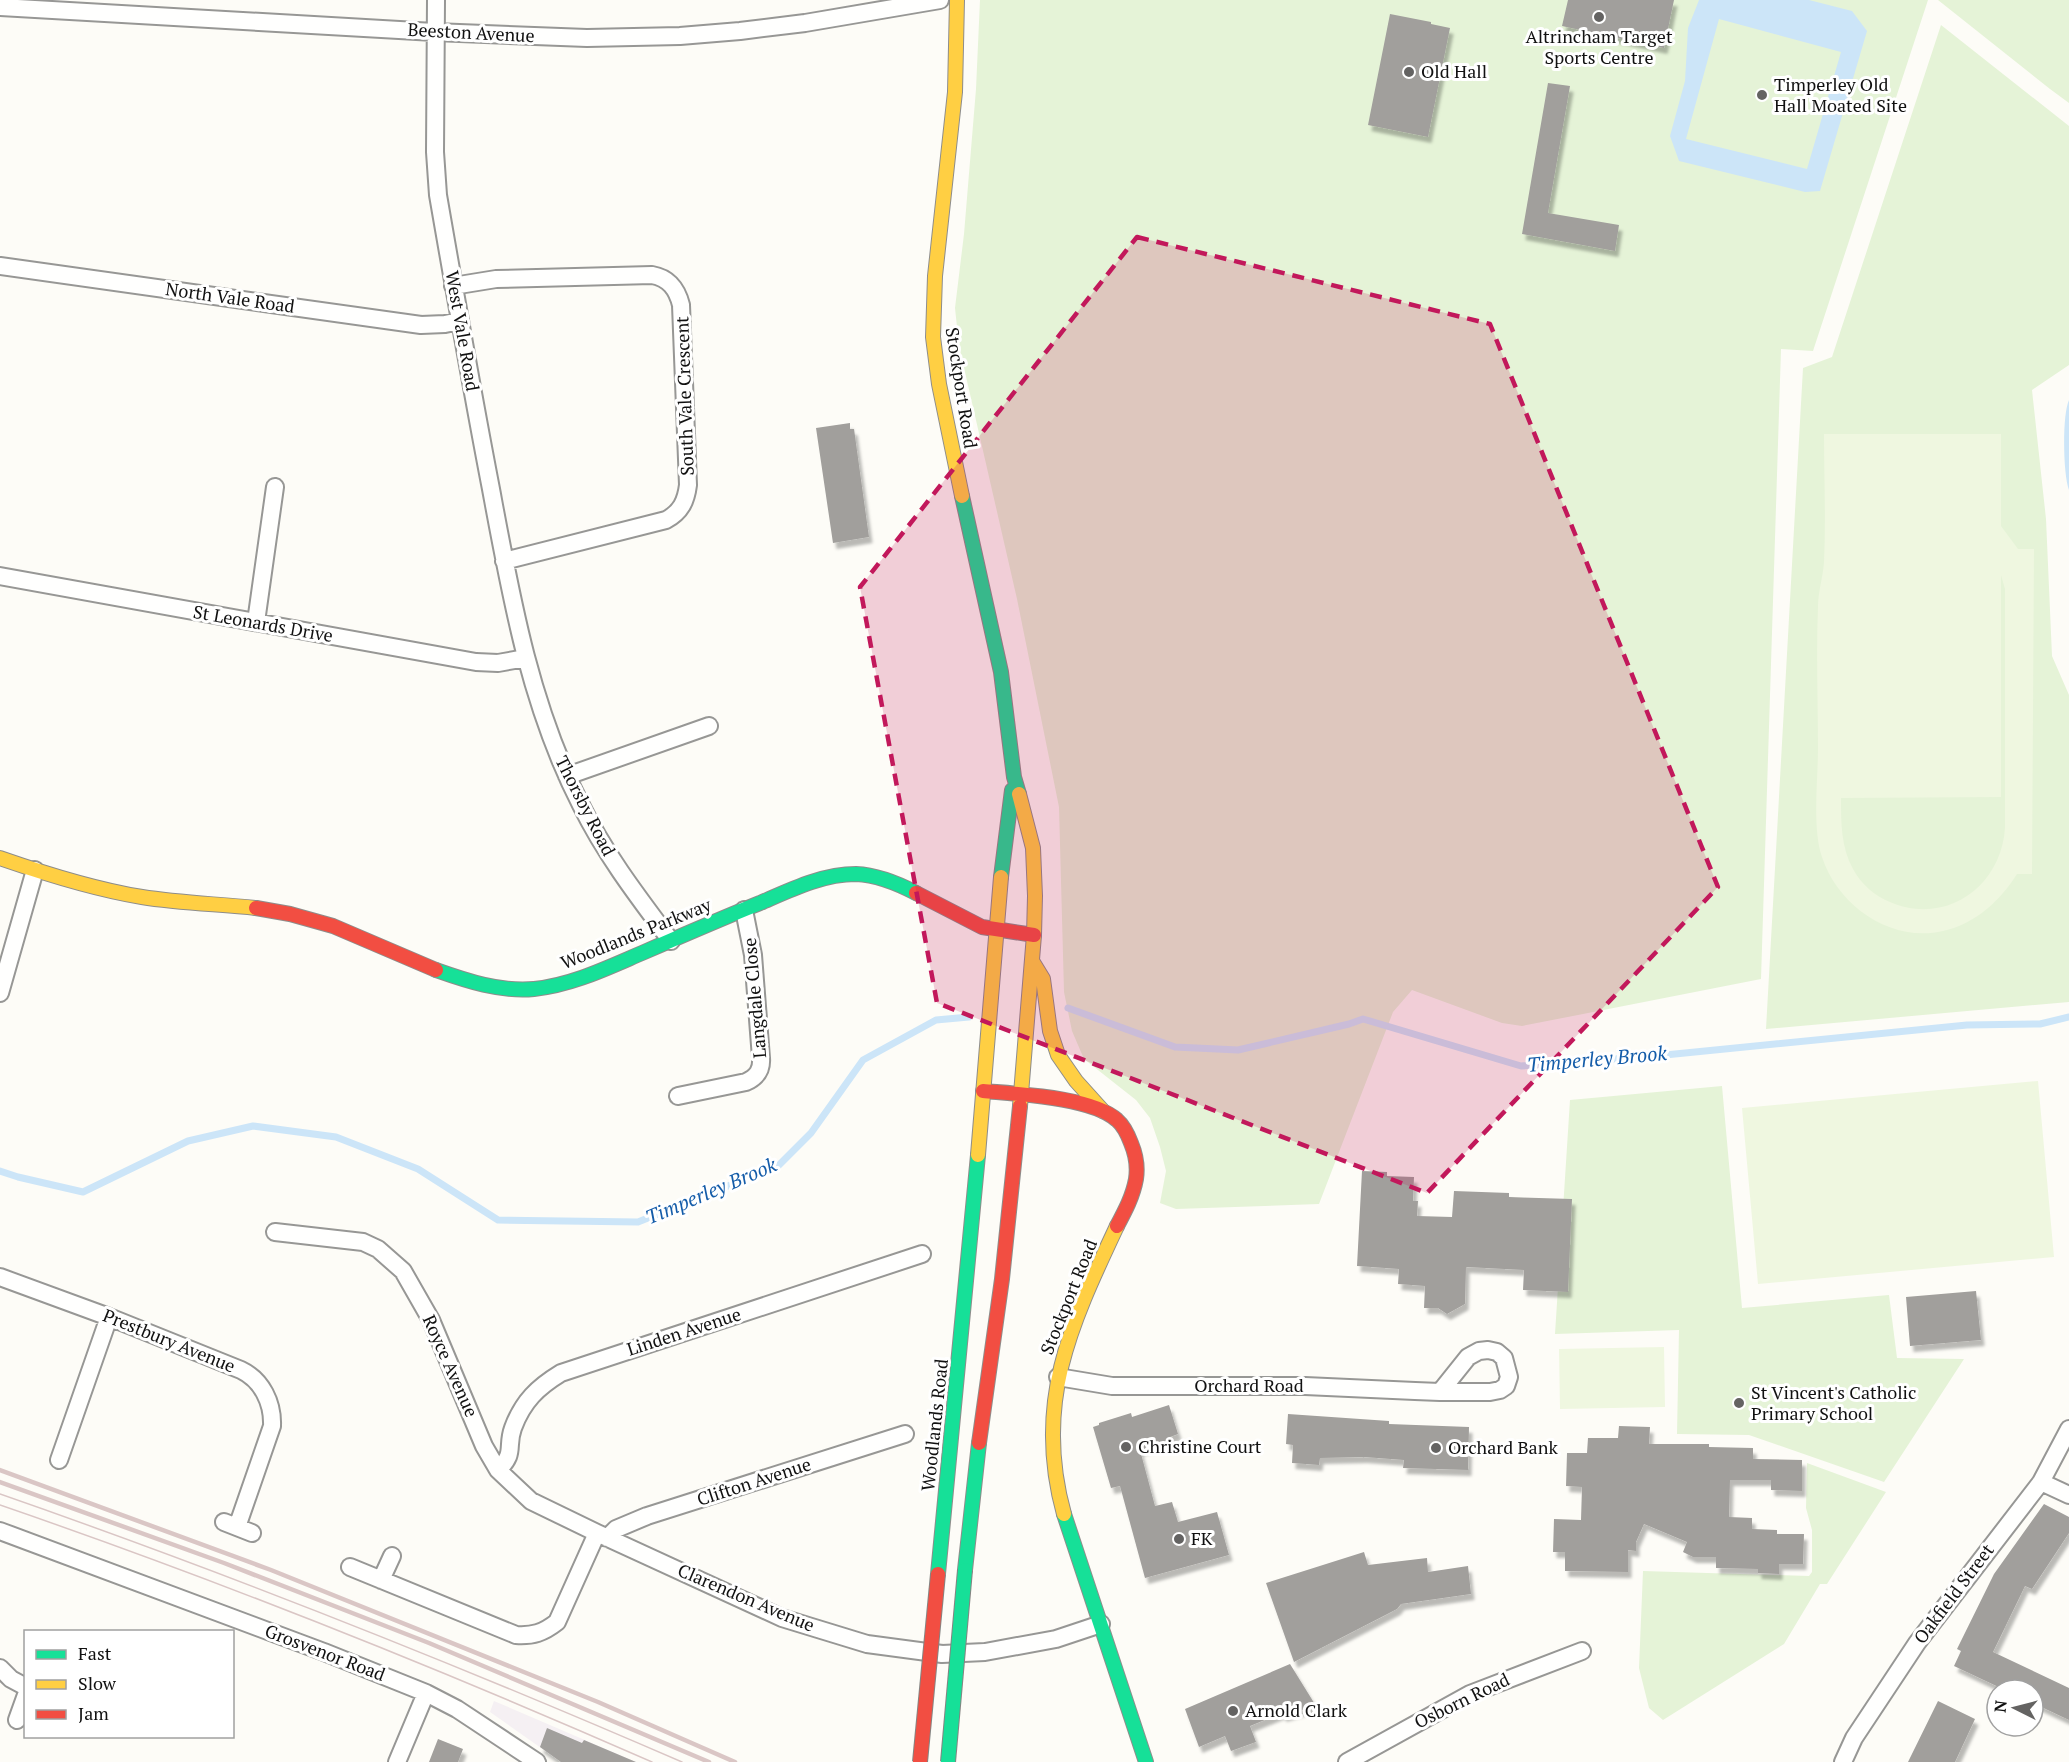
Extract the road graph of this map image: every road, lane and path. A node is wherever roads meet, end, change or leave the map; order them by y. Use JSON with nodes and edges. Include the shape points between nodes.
{"nodes":[{"id":1,"x":436,"y":0,"type":"edge"},
{"id":2,"x":940,"y":0,"type":"edge"},
{"id":3,"x":957,"y":0,"type":"edge"},
{"id":4,"x":0,"y":7,"type":"edge"},
{"id":5,"x":434,"y":32,"type":"junction"},
{"id":6,"x":0,"y":266,"type":"edge"},
{"id":7,"x":453,"y":286,"type":"junction"},
{"id":8,"x":459,"y":321,"type":"junction"},
{"id":9,"x":275,"y":487,"type":"dead end"},
{"id":10,"x":504,"y":561,"type":"junction"},
{"id":11,"x":0,"y":576,"type":"edge"},
{"id":12,"x":256,"y":622,"type":"junction"},
{"id":13,"x":526,"y":658,"type":"junction"},
{"id":14,"x":709,"y":726,"type":"dead end"},
{"id":15,"x":567,"y":776,"type":"junction"},
{"id":16,"x":1014,"y":777,"type":"junction"},
{"id":17,"x":0,"y":858,"type":"edge"},
{"id":18,"x":35,"y":870,"type":"junction"},
{"id":19,"x":744,"y":910,"type":"junction"},
{"id":20,"x":998,"y":930,"type":"junction"},
{"id":21,"x":1034,"y":934,"type":"junction"},
{"id":22,"x":671,"y":941,"type":"junction"},
{"id":23,"x":1031,"y":960,"type":"junction"},
{"id":24,"x":0,"y":993,"type":"edge"},
{"id":25,"x":983,"y":1091,"type":"junction"},
{"id":26,"x":1021,"y":1095,"type":"junction"},
{"id":27,"x":678,"y":1096,"type":"dead end"},
{"id":28,"x":1103,"y":1111,"type":"junction"},
{"id":29,"x":275,"y":1232,"type":"dead end"},
{"id":30,"x":922,"y":1254,"type":"dead end"},
{"id":31,"x":0,"y":1277,"type":"edge"},
{"id":32,"x":110,"y":1317,"type":"junction"},
{"id":33,"x":1058,"y":1377,"type":"junction"},
{"id":34,"x":1440,"y":1392,"type":"dead end"},
{"id":35,"x":2069,"y":1429,"type":"edge"},
{"id":36,"x":905,"y":1434,"type":"dead end"},
{"id":37,"x":59,"y":1460,"type":"dead end"},
{"id":38,"x":498,"y":1470,"type":"junction"},
{"id":39,"x":2041,"y":1482,"type":"junction"},
{"id":40,"x":2069,"y":1495,"type":"edge"},
{"id":41,"x":238,"y":1527,"type":"dead end"},
{"id":42,"x":0,"y":1531,"type":"edge"},
{"id":43,"x":602,"y":1535,"type":"junction"},
{"id":44,"x":392,"y":1556,"type":"dead end"},
{"id":45,"x":350,"y":1567,"type":"dead end"},
{"id":46,"x":381,"y":1580,"type":"junction"},
{"id":47,"x":1101,"y":1624,"type":"junction"},
{"id":48,"x":1582,"y":1651,"type":"dead end"},
{"id":49,"x":0,"y":1668,"type":"edge"},
{"id":50,"x":24,"y":1686,"type":"edge"},
{"id":51,"x":426,"y":1693,"type":"junction"},
{"id":52,"x":24,"y":1701,"type":"edge"},
{"id":53,"x":17,"y":1720,"type":"dead end"},
{"id":54,"x":397,"y":1762,"type":"edge"},
{"id":55,"x":537,"y":1762,"type":"edge"},
{"id":56,"x":920,"y":1762,"type":"edge"},
{"id":57,"x":948,"y":1762,"type":"edge"},
{"id":58,"x":1146,"y":1762,"type":"edge"},
{"id":59,"x":1347,"y":1762,"type":"edge"},
{"id":60,"x":1843,"y":1762,"type":"edge"}],
"edges":[{"from":1,"to":5,"type":"street","name":"West Vale Road"},
{"from":2,"to":5,"type":"street","name":"Beeston Avenue","via":[[805,23],[680,36],[588,38]]},
{"from":3,"to":16,"type":"main road","name":"Stockport Road","via":[[955,92],[934,276],[933,337],[956,468],[1001,672]]},
{"from":4,"to":5,"type":"street","name":"Beeston Avenue"},
{"from":5,"to":7,"type":"street","name":"West Vale Road","via":[[436,174]]},
{"from":6,"to":8,"type":"street","name":"North Vale Road","via":[[421,325]]},
{"from":7,"to":8,"type":"street","name":"West Vale Road"},
{"from":7,"to":10,"type":"street","name":"South Vale Crescent","via":[[496,279],[652,275],[676,289],[681,305],[688,485],[678,512],[666,520]]},
{"from":8,"to":10,"type":"street","name":"West Vale Road"},
{"from":9,"to":12,"type":"street"},
{"from":10,"to":13,"type":"street","name":"West Vale Road"},
{"from":11,"to":12,"type":"street","name":"St Leonards Drive"},
{"from":12,"to":13,"type":"street","name":"St Leonards Drive","via":[[476,662]]},
{"from":13,"to":15,"type":"street","name":"Thorsby Road","via":[[538,702]]},
{"from":14,"to":15,"type":"street"},
{"from":15,"to":22,"type":"street","name":"Thorsby Road","via":[[596,834]]},
{"from":16,"to":20,"type":"main road","name":"Stockport Road","via":[[1003,848]]},
{"from":16,"to":21,"type":"main road","name":"Stockport Road","via":[[1033,848]]},
{"from":17,"to":18,"type":"main road","name":"Woodlands Parkway"},
{"from":18,"to":22,"type":"main road","name":"Woodlands Parkway","via":[[136,896],[251,907],[310,919],[446,973],[508,989],[535,989],[574,980]]},
{"from":18,"to":24,"type":"street"},
{"from":19,"to":20,"type":"main road","name":"Woodlands Parkway","via":[[807,884],[859,875],[904,888],[975,924]]},
{"from":19,"to":22,"type":"main road","name":"Woodlands Parkway"},
{"from":19,"to":27,"type":"street","name":"Langdale Close","via":[[753,955],[760,1070],[746,1082]]},
{"from":20,"to":21,"type":"main road","name":"Woodlands Parkway"},
{"from":20,"to":25,"type":"main road","name":"Stockport Road"},
{"from":21,"to":23,"type":"main road","name":"Stockport Road"},
{"from":23,"to":26,"type":"main road","name":"Stockport Road"},
{"from":23,"to":28,"type":"main road","via":[[1043,979],[1050,1031],[1058,1055]]},
{"from":25,"to":26,"type":"main road","name":"Stockport Road"},
{"from":25,"to":56,"type":"main road","name":"Woodlands Road","bridge":true},
{"from":26,"to":28,"type":"main road","name":"Stockport Road","via":[[1074,1102]]},
{"from":26,"to":57,"type":"main road","bridge":true,"via":[[965,1570]]},
{"from":28,"to":33,"type":"main road","name":"Stockport Road","via":[[1125,1128],[1138,1168],[1130,1198],[1067,1343]]},
{"from":29,"to":38,"type":"street","name":"Royce Avenue","via":[[363,1242],[378,1249],[403,1271],[431,1320]]},
{"from":30,"to":38,"type":"street","name":"Linden Avenue","via":[[561,1372],[535,1390],[523,1408],[512,1429],[508,1461]]},
{"from":31,"to":32,"type":"street","name":"Prestbury Avenue"},
{"from":32,"to":37,"type":"street"},
{"from":32,"to":41,"type":"street","name":"Prestbury Avenue","via":[[241,1370],[251,1375],[262,1389],[270,1406],[272,1426]]},
{"from":33,"to":34,"type":"street","name":"Orchard Road","via":[[1112,1386],[1305,1386]]},
{"from":33,"to":47,"type":"main road","name":"Stockport Road","via":[[1052,1425],[1053,1470],[1064,1522]]},
{"from":35,"to":39,"type":"street","name":"Oakfield Street"},
{"from":36,"to":43,"type":"street","name":"Clifton Avenue","via":[[646,1516]]},
{"from":38,"to":43,"type":"street","name":"Royce Avenue","via":[[531,1501]]},
{"from":39,"to":40,"type":"street"},
{"from":39,"to":60,"type":"street","name":"Oakfield Street","via":[[1917,1642],[1854,1738]]},
{"from":42,"to":51,"type":"street","name":"Grosvenor Road"},
{"from":43,"to":46,"type":"street","via":[[557,1622],[530,1635],[516,1635]]},
{"from":43,"to":47,"type":"street","name":"Clarendon Avenue","via":[[782,1618],[867,1644],[942,1654],[985,1652],[1056,1639]]},
{"from":44,"to":46,"type":"street"},
{"from":45,"to":46,"type":"street"},
{"from":47,"to":58,"type":"main road","name":"Stockport Road"},
{"from":48,"to":59,"type":"street","name":"Osborn Road","via":[[1470,1694]]},
{"from":49,"to":50,"type":"street"},
{"from":51,"to":54,"type":"street"},
{"from":51,"to":55,"type":"street","name":"Grosvenor Road"},
{"from":52,"to":53,"type":"street"}]}
